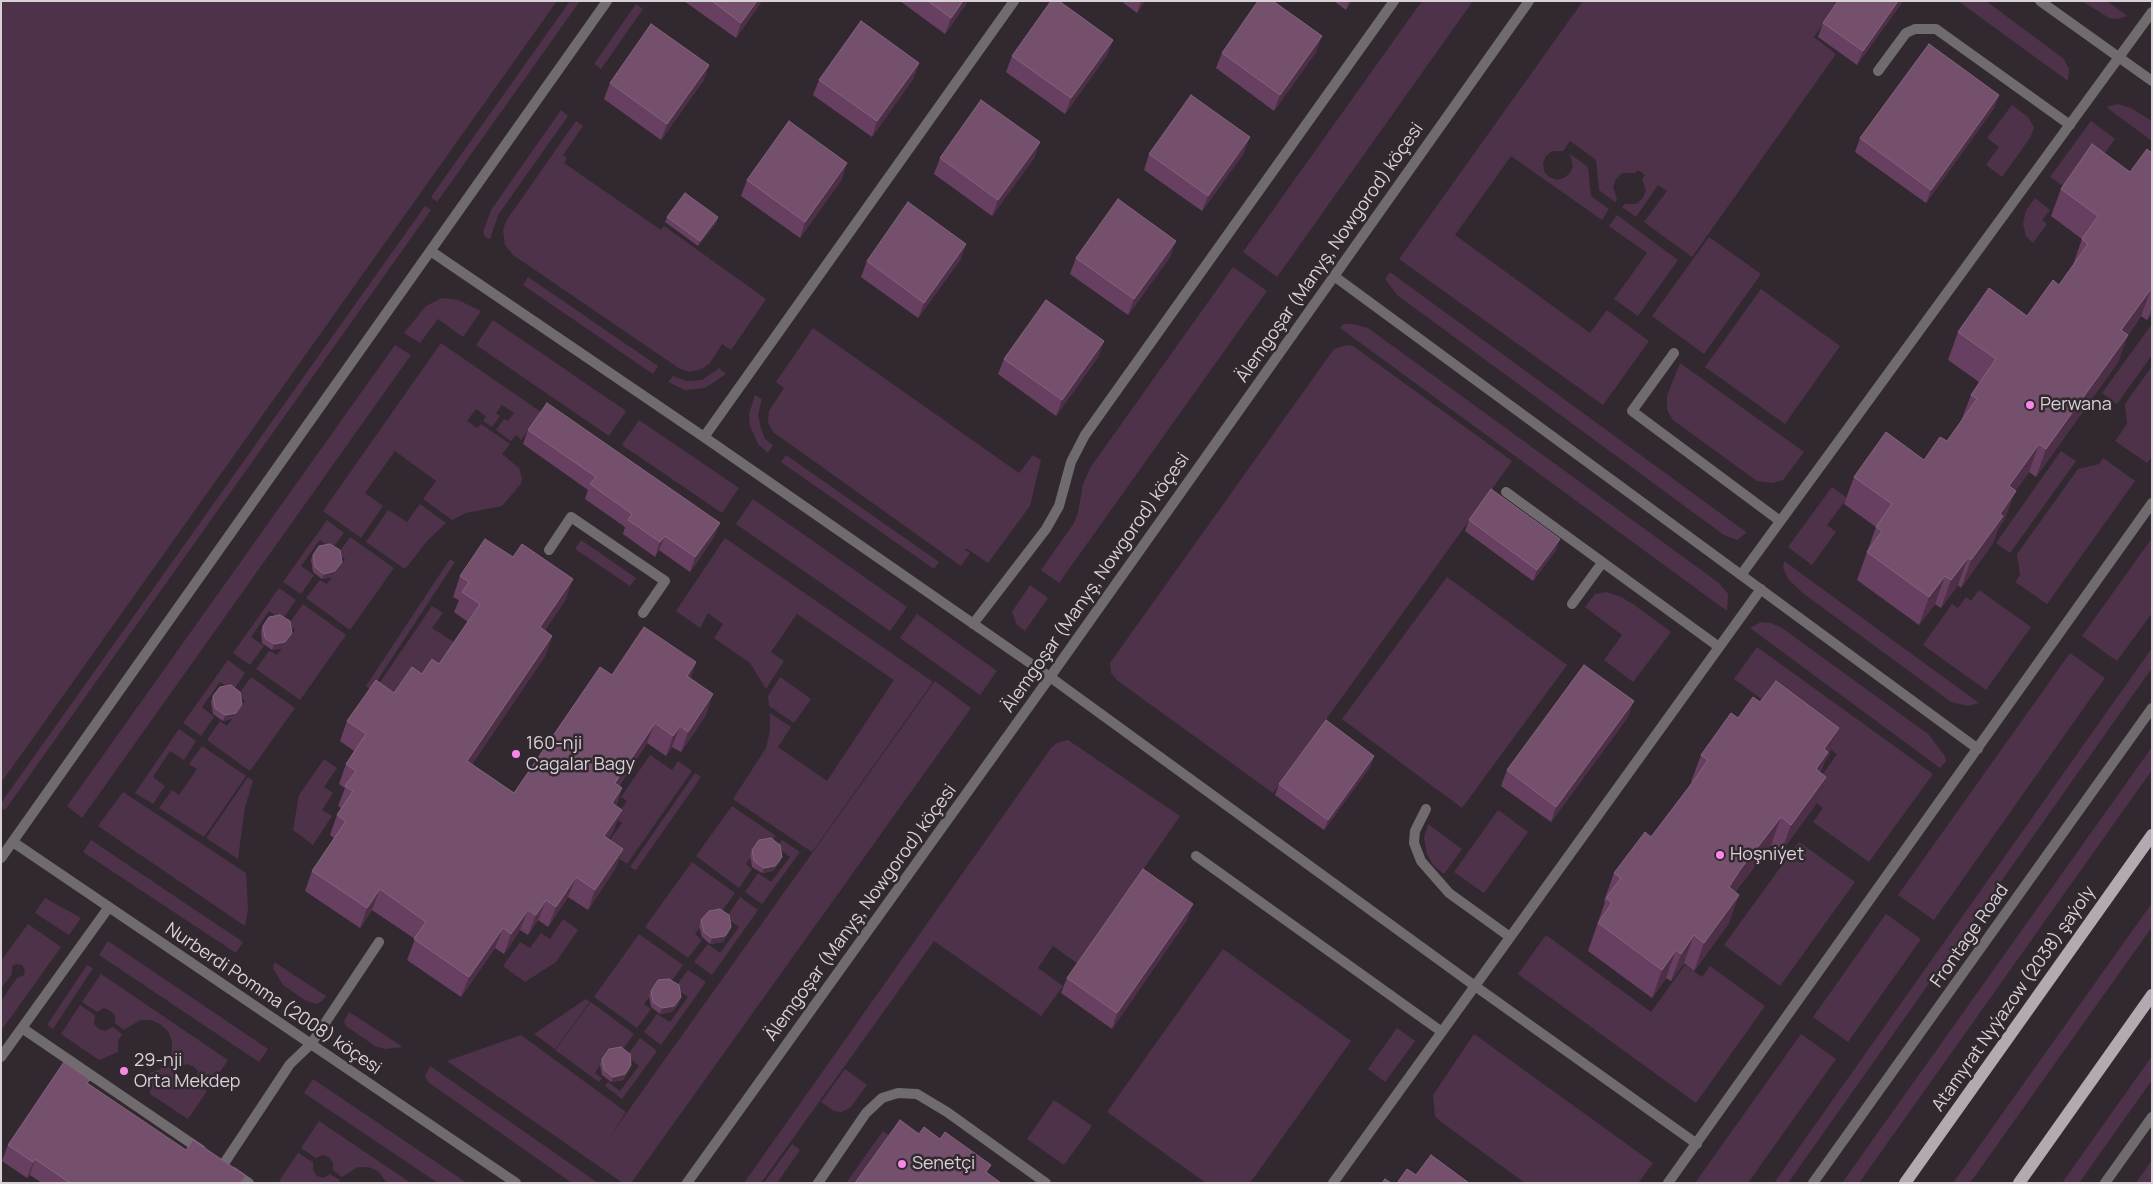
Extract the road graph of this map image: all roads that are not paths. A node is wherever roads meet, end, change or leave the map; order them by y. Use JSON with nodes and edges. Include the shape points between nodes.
{"nodes":[{"id":1,"x":608,"y":1,"type":"edge"},
{"id":2,"x":1014,"y":1,"type":"edge"},
{"id":3,"x":1394,"y":1,"type":"edge"},
{"id":4,"x":1529,"y":1,"type":"edge"},
{"id":5,"x":2040,"y":1,"type":"edge"},
{"id":6,"x":2152,"y":12,"type":"edge"},
{"id":7,"x":2119,"y":58,"type":"junction"},
{"id":8,"x":1878,"y":71,"type":"dead end"},
{"id":9,"x":2152,"y":81,"type":"edge"},
{"id":10,"x":2070,"y":124,"type":"junction"},
{"id":11,"x":432,"y":252,"type":"junction"},
{"id":12,"x":1334,"y":276,"type":"junction"},
{"id":13,"x":1674,"y":354,"type":"dead end"},
{"id":14,"x":704,"y":437,"type":"junction"},
{"id":15,"x":1506,"y":492,"type":"dead end"},
{"id":16,"x":2152,"y":503,"type":"edge"},
{"id":17,"x":1780,"y":521,"type":"junction"},
{"id":18,"x":549,"y":550,"type":"dead end"},
{"id":19,"x":1602,"y":563,"type":"junction"},
{"id":20,"x":1741,"y":575,"type":"junction"},
{"id":21,"x":1761,"y":589,"type":"junction"},
{"id":22,"x":1572,"y":604,"type":"dead end"},
{"id":23,"x":643,"y":613,"type":"dead end"},
{"id":24,"x":973,"y":624,"type":"junction"},
{"id":25,"x":1719,"y":647,"type":"junction"},
{"id":26,"x":1050,"y":677,"type":"junction"},
{"id":27,"x":2152,"y":708,"type":"edge"},
{"id":28,"x":1978,"y":748,"type":"junction"},
{"id":29,"x":1426,"y":809,"type":"dead end"},
{"id":30,"x":2152,"y":835,"type":"edge"},
{"id":31,"x":13,"y":842,"type":"junction"},
{"id":32,"x":1196,"y":856,"type":"dead end"},
{"id":33,"x":1,"y":858,"type":"edge"},
{"id":34,"x":108,"y":907,"type":"junction"},
{"id":35,"x":1510,"y":937,"type":"junction"},
{"id":36,"x":379,"y":942,"type":"dead end"},
{"id":37,"x":1475,"y":986,"type":"junction"},
{"id":38,"x":2152,"y":996,"type":"edge"},
{"id":39,"x":22,"y":1028,"type":"junction"},
{"id":40,"x":1442,"y":1032,"type":"junction"},
{"id":41,"x":311,"y":1044,"type":"junction"},
{"id":42,"x":1,"y":1057,"type":"edge"},
{"id":43,"x":2152,"y":1117,"type":"edge"},
{"id":44,"x":1697,"y":1144,"type":"junction"},
{"id":45,"x":215,"y":1160,"type":"junction"},
{"id":46,"x":510,"y":1181,"type":"edge"},
{"id":47,"x":249,"y":1183,"type":"edge"},
{"id":48,"x":687,"y":1183,"type":"edge"},
{"id":49,"x":818,"y":1183,"type":"edge"},
{"id":50,"x":1046,"y":1183,"type":"edge"},
{"id":51,"x":1333,"y":1183,"type":"edge"},
{"id":52,"x":1668,"y":1183,"type":"edge"},
{"id":53,"x":1813,"y":1183,"type":"edge"},
{"id":54,"x":1905,"y":1183,"type":"edge"},
{"id":55,"x":2019,"y":1183,"type":"edge"},
{"id":56,"x":2105,"y":1183,"type":"edge"}],
"edges":[{"from":1,"to":11,"type":"street"},
{"from":2,"to":14,"type":"street"},
{"from":3,"to":24,"type":"street","via":[[1085,435],[1071,462],[1059,506],[1046,529]]},
{"from":4,"to":12,"type":"street","name":"Älemgoşar (Manyş, Nowgorod) köçesi"},
{"from":5,"to":7,"type":"street"},
{"from":6,"to":7,"type":"street"},
{"from":7,"to":9,"type":"street"},
{"from":7,"to":10,"type":"street"},
{"from":8,"to":10,"type":"street","via":[[1906,33],[1915,29],[1936,29]]},
{"from":10,"to":17,"type":"street"},
{"from":11,"to":14,"type":"street"},
{"from":11,"to":31,"type":"street"},
{"from":12,"to":20,"type":"street"},
{"from":12,"to":26,"type":"street","name":"Älemgoşar (Manyş, Nowgorod) köçesi"},
{"from":13,"to":17,"type":"street","via":[[1632,411]]},
{"from":14,"to":24,"type":"street"},
{"from":15,"to":19,"type":"street"},
{"from":16,"to":28,"type":"street"},
{"from":17,"to":20,"type":"street"},
{"from":18,"to":23,"type":"street","via":[[571,517],[665,581]]},
{"from":19,"to":22,"type":"street"},
{"from":19,"to":25,"type":"street"},
{"from":20,"to":21,"type":"street"},
{"from":21,"to":25,"type":"street"},
{"from":21,"to":28,"type":"street"},
{"from":24,"to":26,"type":"street"},
{"from":25,"to":35,"type":"street"},
{"from":26,"to":37,"type":"street"},
{"from":26,"to":48,"type":"street","name":"Älemgoşar (Manyş, Nowgorod) köçesi"},
{"from":27,"to":53,"type":"street","name":"Frontage Road"},
{"from":28,"to":44,"type":"street"},
{"from":29,"to":35,"type":"street","via":[[1415,831],[1414,843],[1421,861],[1449,893]]},
{"from":30,"to":54,"type":"main road","name":"Atamyrat Nyýazow (2038) şaýoly"},
{"from":31,"to":33,"type":"street"},
{"from":31,"to":34,"type":"street","name":"Nurberdi Pomma (2008) köçesi"},
{"from":32,"to":40,"type":"street"},
{"from":34,"to":39,"type":"street"},
{"from":34,"to":41,"type":"street","name":"Nurberdi Pomma (2008) köçesi"},
{"from":35,"to":37,"type":"street"},
{"from":36,"to":41,"type":"street"},
{"from":37,"to":40,"type":"street"},
{"from":37,"to":44,"type":"street"},
{"from":38,"to":55,"type":"main road"},
{"from":39,"to":42,"type":"street"},
{"from":39,"to":45,"type":"street"},
{"from":40,"to":51,"type":"street"},
{"from":41,"to":45,"type":"street","via":[[290,1064]]},
{"from":41,"to":46,"type":"street","name":"Nurberdi Pomma (2008) köçesi"},
{"from":43,"to":56,"type":"street"},
{"from":44,"to":52,"type":"street"},
{"from":45,"to":47,"type":"street"},
{"from":49,"to":50,"type":"street","via":[[866,1112],[882,1098],[898,1093],[917,1094],[947,1112]]}]}
